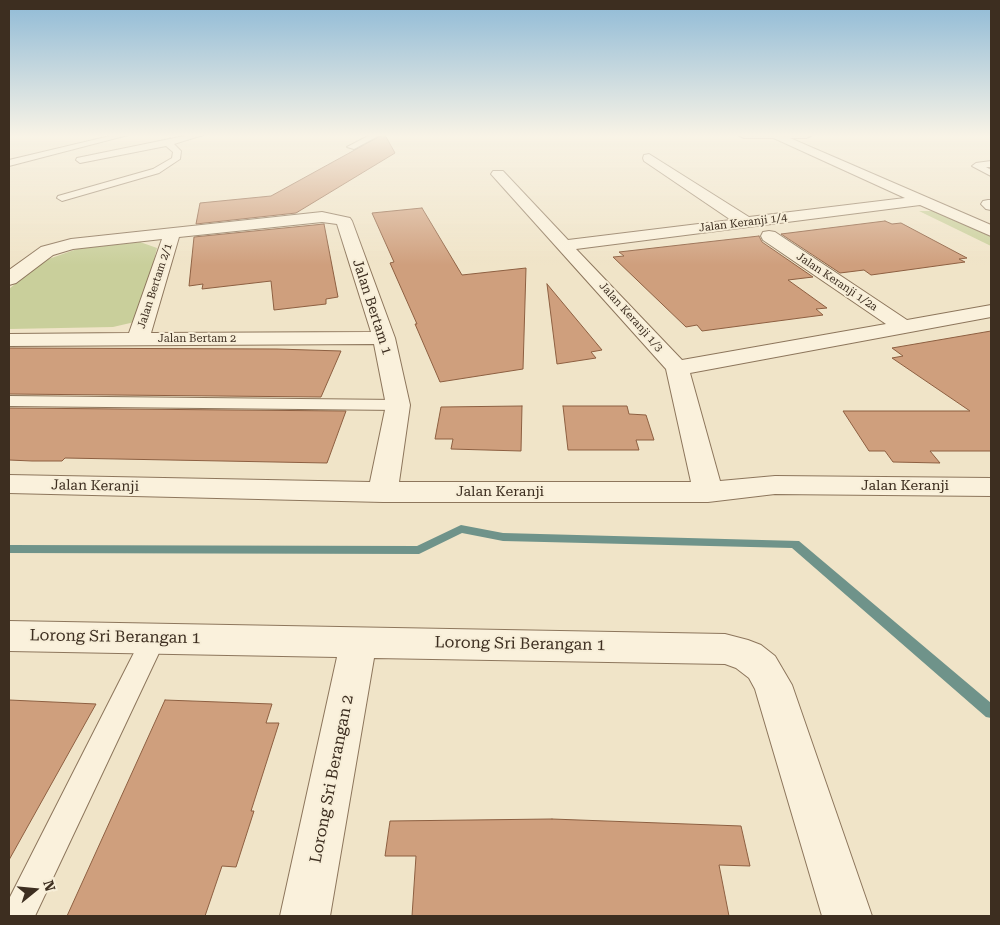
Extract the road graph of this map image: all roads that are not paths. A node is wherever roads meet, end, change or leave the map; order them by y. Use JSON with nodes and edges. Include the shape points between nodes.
{"nodes":[{"id":1,"x":131,"y":178,"type":"edge"},
{"id":2,"x":502,"y":178,"type":"edge"},
{"id":3,"x":680,"y":178,"type":"edge"},
{"id":4,"x":844,"y":178,"type":"edge"},
{"id":5,"x":859,"y":178,"type":"edge"},
{"id":6,"x":62,"y":198,"type":"dead end"},
{"id":7,"x":896,"y":204,"type":"junction"},
{"id":8,"x":918,"y":208,"type":"junction"},
{"id":9,"x":747,"y":222,"type":"junction"},
{"id":10,"x":991,"y":231,"type":"edge"},
{"id":11,"x":172,"y":233,"type":"junction"},
{"id":12,"x":769,"y":236,"type":"dead end"},
{"id":13,"x":566,"y":245,"type":"junction"},
{"id":14,"x":9,"y":279,"type":"edge"},
{"id":15,"x":991,"y":311,"type":"edge"},
{"id":16,"x":904,"y":327,"type":"junction"},
{"id":17,"x":384,"y":338,"type":"junction"},
{"id":18,"x":138,"y":339,"type":"junction"},
{"id":19,"x":9,"y":340,"type":"edge"},
{"id":20,"x":677,"y":368,"type":"junction"},
{"id":21,"x":9,"y":401,"type":"edge"},
{"id":22,"x":398,"y":405,"type":"junction"},
{"id":23,"x":9,"y":484,"type":"edge"},
{"id":24,"x":991,"y":486,"type":"edge"},
{"id":25,"x":384,"y":492,"type":"junction"},
{"id":26,"x":708,"y":492,"type":"junction"},
{"id":27,"x":9,"y":636,"type":"edge"},
{"id":28,"x":154,"y":638,"type":"junction"},
{"id":29,"x":359,"y":641,"type":"junction"},
{"id":30,"x":18,"y":916,"type":"edge"},
{"id":31,"x":305,"y":916,"type":"edge"},
{"id":32,"x":847,"y":916,"type":"edge"}],
"edges":[{"from":1,"to":6,"type":"lane"},
{"from":2,"to":13,"type":"street","name":"Jalan Keranji 1/3"},
{"from":3,"to":9,"type":"street"},
{"from":4,"to":7,"type":"street"},
{"from":5,"to":8,"type":"street"},
{"from":7,"to":8,"type":"street"},
{"from":7,"to":9,"type":"street","name":"Jalan Keranji 1/4"},
{"from":8,"to":10,"type":"street"},
{"from":9,"to":13,"type":"street","name":"Jalan Keranji 1/4"},
{"from":11,"to":14,"type":"street","via":[[58,247]]},
{"from":11,"to":17,"type":"street","name":"Jalan Bertam 1","via":[[322,217],[344,221]]},
{"from":11,"to":18,"type":"street","name":"Jalan Bertam 2/1"},
{"from":12,"to":16,"type":"street","name":"Jalan Keranji 1/2a"},
{"from":13,"to":20,"type":"street","name":"Jalan Keranji 1/3"},
{"from":15,"to":16,"type":"street"},
{"from":16,"to":20,"type":"street"},
{"from":17,"to":18,"type":"street","name":"Jalan Bertam 2"},
{"from":17,"to":22,"type":"street","name":"Jalan Bertam 1"},
{"from":18,"to":19,"type":"street","name":"Jalan Bertam 2"},
{"from":20,"to":26,"type":"street","name":"Jalan Keranji 1/3"},
{"from":21,"to":22,"type":"lane"},
{"from":22,"to":25,"type":"street","name":"Jalan Bertam 1"},
{"from":23,"to":25,"type":"street","name":"Jalan Keranji"},
{"from":24,"to":26,"type":"street","name":"Jalan Keranji","via":[[775,485]]},
{"from":25,"to":26,"type":"street","name":"Jalan Keranji"},
{"from":27,"to":28,"type":"street","name":"Lorong Sri Berangan 1"},
{"from":28,"to":29,"type":"street","name":"Lorong Sri Berangan 1"},
{"from":28,"to":30,"type":"lane"},
{"from":29,"to":31,"type":"street","name":"Lorong Sri Berangan 2"},
{"from":29,"to":32,"type":"street","name":"Lorong Sri Berangan 1","via":[[725,649],[748,656],[762,667],[773,685]]}]}
